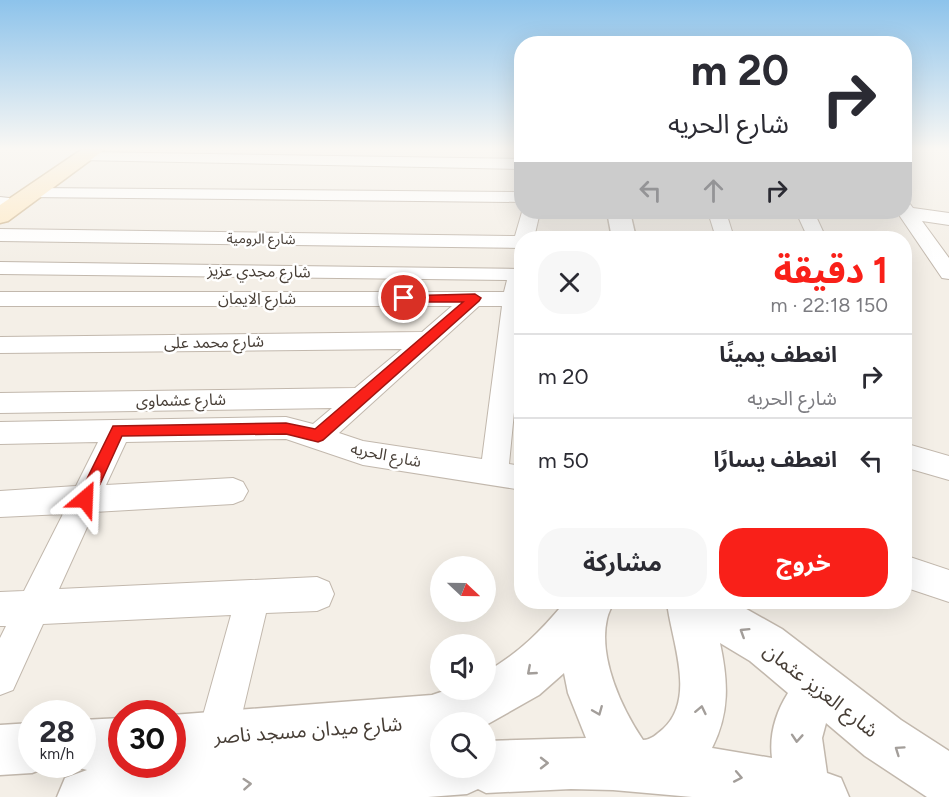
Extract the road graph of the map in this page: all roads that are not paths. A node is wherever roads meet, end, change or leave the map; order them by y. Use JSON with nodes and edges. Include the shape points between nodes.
{"nodes":[{"id":1,"x":31,"y":187,"type":"edge"},
{"id":2,"x":41,"y":187,"type":"edge"},
{"id":3,"x":33,"y":193,"type":"junction"},
{"id":4,"x":514,"y":197,"type":"edge"},
{"id":5,"x":1,"y":206,"type":"edge"},
{"id":6,"x":912,"y":211,"type":"edge"},
{"id":7,"x":215,"y":219,"type":"dead end"},
{"id":8,"x":912,"y":219,"type":"edge"},
{"id":9,"x":949,"y":219,"type":"edge"},
{"id":10,"x":0,"y":235,"type":"edge"},
{"id":11,"x":203,"y":238,"type":"junction"},
{"id":12,"x":514,"y":243,"type":"edge"},
{"id":13,"x":0,"y":268,"type":"edge"},
{"id":14,"x":947,"y":269,"type":"edge"},
{"id":15,"x":514,"y":285,"type":"edge"},
{"id":16,"x":514,"y":286,"type":"edge"},
{"id":17,"x":475,"y":298,"type":"junction"},
{"id":18,"x":0,"y":299,"type":"edge"},
{"id":19,"x":514,"y":310,"type":"edge"},
{"id":20,"x":428,"y":340,"type":"junction"},
{"id":21,"x":0,"y":345,"type":"edge"},
{"id":22,"x":362,"y":398,"type":"junction"},
{"id":23,"x":0,"y":403,"type":"edge"},
{"id":24,"x":118,"y":430,"type":"junction"},
{"id":25,"x":0,"y":433,"type":"edge"},
{"id":26,"x":318,"y":436,"type":"junction"},
{"id":27,"x":912,"y":453,"type":"edge"},
{"id":28,"x":949,"y":468,"type":"edge"},
{"id":29,"x":494,"y":475,"type":"junction"},
{"id":30,"x":514,"y":477,"type":"edge"},
{"id":31,"x":233,"y":491,"type":"dead end"},
{"id":32,"x":85,"y":499,"type":"junction"},
{"id":33,"x":0,"y":504,"type":"edge"},
{"id":34,"x":912,"y":574,"type":"edge"},
{"id":35,"x":949,"y":586,"type":"edge"},
{"id":36,"x":317,"y":594,"type":"dead end"},
{"id":37,"x":253,"y":597,"type":"junction"},
{"id":38,"x":33,"y":607,"type":"junction"},
{"id":39,"x":0,"y":609,"type":"edge"},
{"id":40,"x":586,"y":609,"type":"edge"},
{"id":41,"x":588,"y":609,"type":"edge"},
{"id":42,"x":691,"y":609,"type":"edge"},
{"id":43,"x":702,"y":609,"type":"edge"},
{"id":44,"x":0,"y":677,"type":"edge"},
{"id":45,"x":825,"y":692,"type":"junction"},
{"id":46,"x":195,"y":738,"type":"edge"},
{"id":47,"x":18,"y":749,"type":"edge"},
{"id":48,"x":0,"y":750,"type":"edge"},
{"id":49,"x":496,"y":765,"type":"edge"},
{"id":50,"x":639,"y":766,"type":"junction"},
{"id":51,"x":430,"y":771,"type":"edge"},
{"id":52,"x":949,"y":781,"type":"edge"},
{"id":53,"x":204,"y":788,"type":"junction"},
{"id":54,"x":799,"y":793,"type":"edge"},
{"id":55,"x":84,"y":797,"type":"edge"}],
"edges":[{"from":1,"to":5,"type":"main road"},
{"from":2,"to":3,"type":"main road"},
{"from":3,"to":4,"type":"street"},
{"from":3,"to":5,"type":"main road"},
{"from":6,"to":9,"type":"street"},
{"from":7,"to":11,"type":"street"},
{"from":8,"to":14,"type":"street"},
{"from":10,"to":11,"type":"street","name":"شارع الرومية"},
{"from":11,"to":12,"type":"street","name":"شارع الرومية"},
{"from":13,"to":15,"type":"street","name":"شارع مجدي عزيز"},
{"from":16,"to":17,"type":"street","name":"شارع الايمان"},
{"from":17,"to":18,"type":"street","name":"شارع الايمان"},
{"from":17,"to":20,"type":"street"},
{"from":19,"to":29,"type":"street"},
{"from":20,"to":21,"type":"street","name":"شارع محمد على"},
{"from":20,"to":22,"type":"street"},
{"from":22,"to":23,"type":"street","name":"شارع عشماوى"},
{"from":22,"to":26,"type":"street"},
{"from":24,"to":25,"type":"street","name":"شارع الحريه"},
{"from":24,"to":26,"type":"street","name":"شارع الحريه","via":[[286,428]]},
{"from":24,"to":32,"type":"street"},
{"from":26,"to":29,"type":"street","name":"شارع الحريه","via":[[363,453]]},
{"from":27,"to":28,"type":"street"},
{"from":29,"to":30,"type":"street","name":"شارع الحريه"},
{"from":31,"to":32,"type":"street"},
{"from":32,"to":33,"type":"street"},
{"from":32,"to":38,"type":"street"},
{"from":34,"to":35,"type":"street"},
{"from":36,"to":37,"type":"street"},
{"from":37,"to":38,"type":"street"},
{"from":37,"to":46,"type":"street"},
{"from":38,"to":39,"type":"street"},
{"from":38,"to":44,"type":"street"},
{"from":40,"to":46,"type":"street","name":"شارع ميدان مسجد ناصر","one_way":true,"via":[[557,648],[522,678],[480,704],[432,720]]},
{"from":41,"to":50,"type":"street","one_way":true,"via":[[583,652],[589,686],[603,722]]},
{"from":50,"to":42,"type":"street","one_way":true,"via":[[676,752],[698,723],[704,688]]},
{"from":45,"to":43,"type":"street","name":"شارع العزيز عثمان","one_way":true,"via":[[765,645]]},
{"from":52,"to":45,"type":"street","name":"شارع العزيز عثمان","one_way":true,"via":[[883,738]]},
{"from":45,"to":54,"type":"street","one_way":true,"via":[[812,700],[797,729]]},
{"from":46,"to":53,"type":"street"},
{"from":47,"to":48,"type":"street"},
{"from":49,"to":50,"type":"street","one_way":true,"via":[[541,762]]},
{"from":50,"to":54,"type":"street","one_way":true,"via":[[707,771]]},
{"from":53,"to":51,"type":"street","one_way":true},
{"from":53,"to":55,"type":"street"}]}
